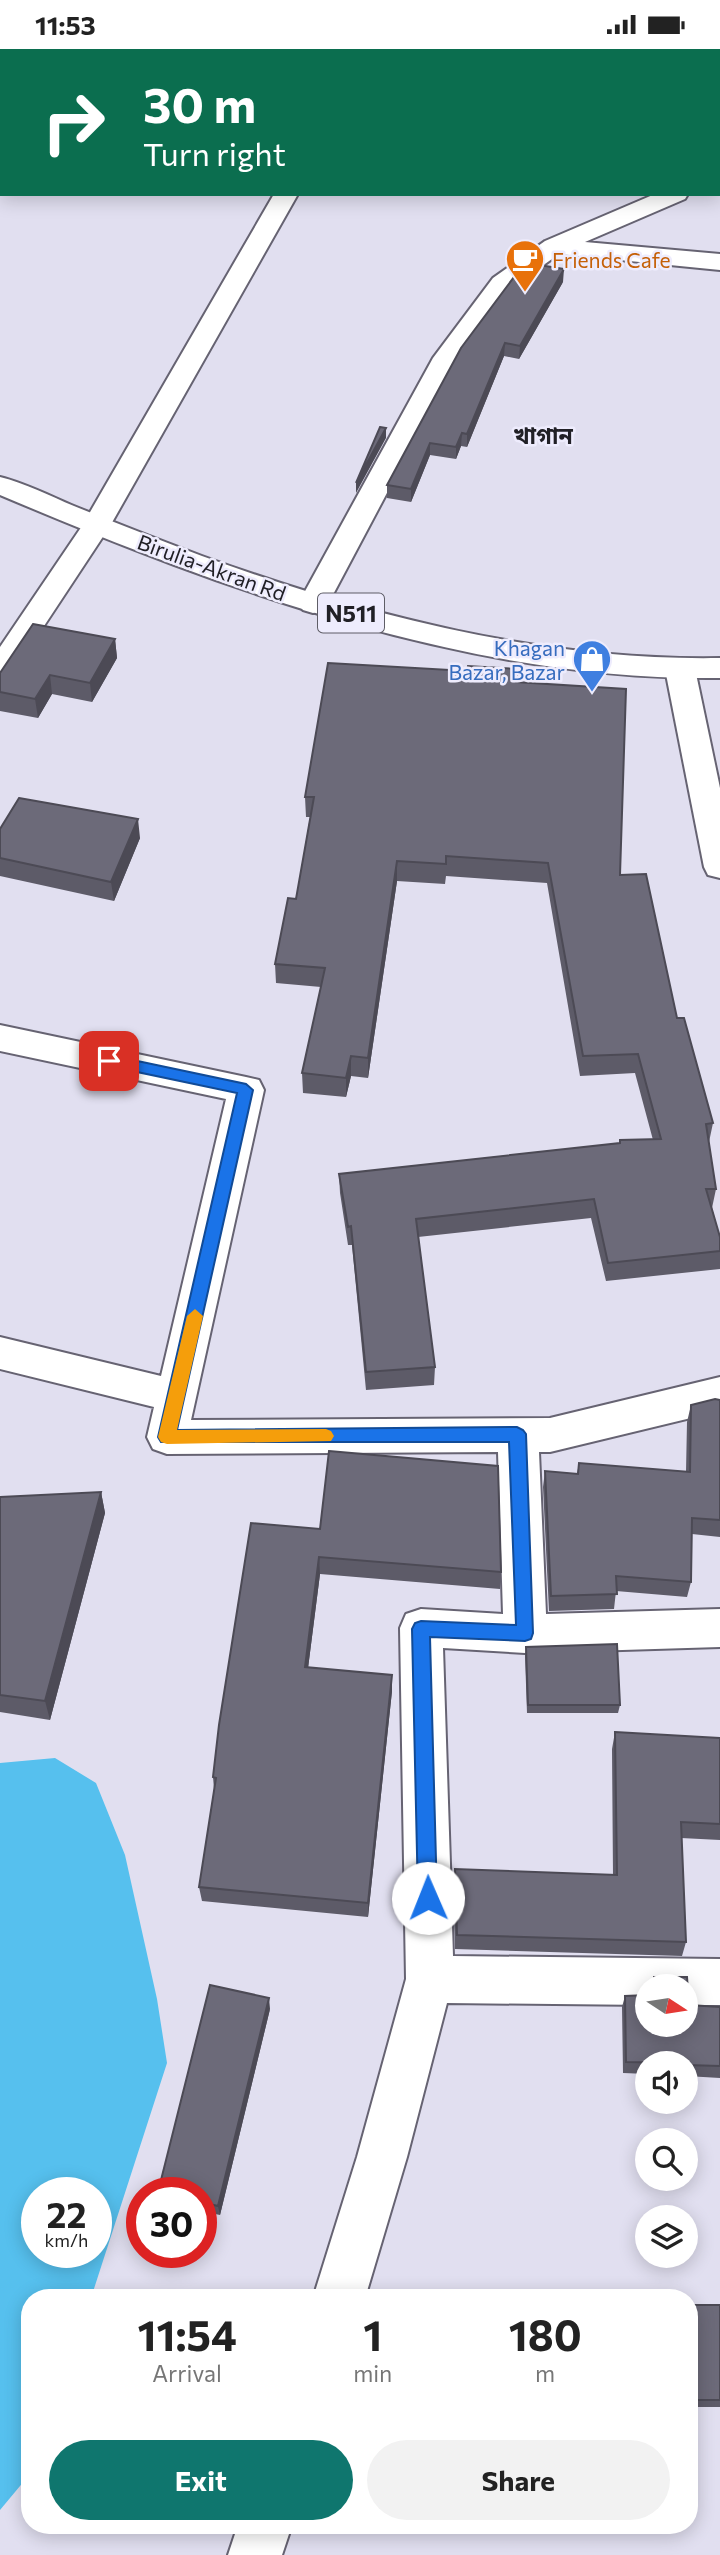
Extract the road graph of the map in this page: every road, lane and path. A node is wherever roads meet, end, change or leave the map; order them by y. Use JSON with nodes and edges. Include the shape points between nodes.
{"nodes":[{"id":1,"x":285,"y":196,"type":"edge"},
{"id":2,"x":671,"y":196,"type":"edge"},
{"id":3,"x":554,"y":246,"type":"junction"},
{"id":4,"x":720,"y":262,"type":"edge"},
{"id":5,"x":0,"y":485,"type":"edge"},
{"id":6,"x":96,"y":526,"type":"junction"},
{"id":7,"x":313,"y":604,"type":"junction"},
{"id":8,"x":720,"y":668,"type":"edge"},
{"id":9,"x":0,"y":669,"type":"edge"},
{"id":10,"x":681,"y":669,"type":"junction"},
{"id":11,"x":720,"y":867,"type":"edge"},
{"id":12,"x":0,"y":1038,"type":"edge"},
{"id":13,"x":0,"y":1353,"type":"edge"},
{"id":14,"x":720,"y":1394,"type":"edge"},
{"id":15,"x":177,"y":1396,"type":"junction"},
{"id":16,"x":517,"y":1434,"type":"junction"},
{"id":17,"x":720,"y":1628,"type":"edge"},
{"id":18,"x":525,"y":1633,"type":"junction"},
{"id":19,"x":430,"y":1979,"type":"junction"},
{"id":20,"x":720,"y":1982,"type":"edge"},
{"id":21,"x":342,"y":2289,"type":"edge"},
{"id":22,"x":262,"y":2534,"type":"edge"},
{"id":23,"x":255,"y":2555,"type":"edge"}],
"edges":[{"from":1,"to":6,"type":"main road"},
{"from":2,"to":3,"type":"main road"},
{"from":3,"to":4,"type":"main road"},
{"from":3,"to":7,"type":"main road","via":[[502,283],[446,358]]},
{"from":5,"to":6,"type":"main road","name":"Birulia-Akran Rd","number":"N511"},
{"from":6,"to":7,"type":"main road","name":"Birulia-Akran Rd","number":"N511"},
{"from":6,"to":9,"type":"main road"},
{"from":7,"to":10,"type":"main road","name":"Birulia-Akran Rd","number":"N511","via":[[467,642],[565,658]]},
{"from":8,"to":10,"type":"main road","name":"Birulia-Akran Rd","number":"N511"},
{"from":10,"to":11,"type":"main road"},
{"from":12,"to":15,"type":"main road","via":[[246,1090]]},
{"from":13,"to":15,"type":"main road"},
{"from":14,"to":16,"type":"main road","via":[[550,1435]]},
{"from":15,"to":16,"type":"main road","via":[[167,1437]]},
{"from":16,"to":18,"type":"main road"},
{"from":17,"to":18,"type":"main road"},
{"from":18,"to":19,"type":"main road","via":[[421,1629]]},
{"from":19,"to":20,"type":"main road"},
{"from":19,"to":21,"type":"main road"},
{"from":22,"to":23,"type":"main road"}]}
